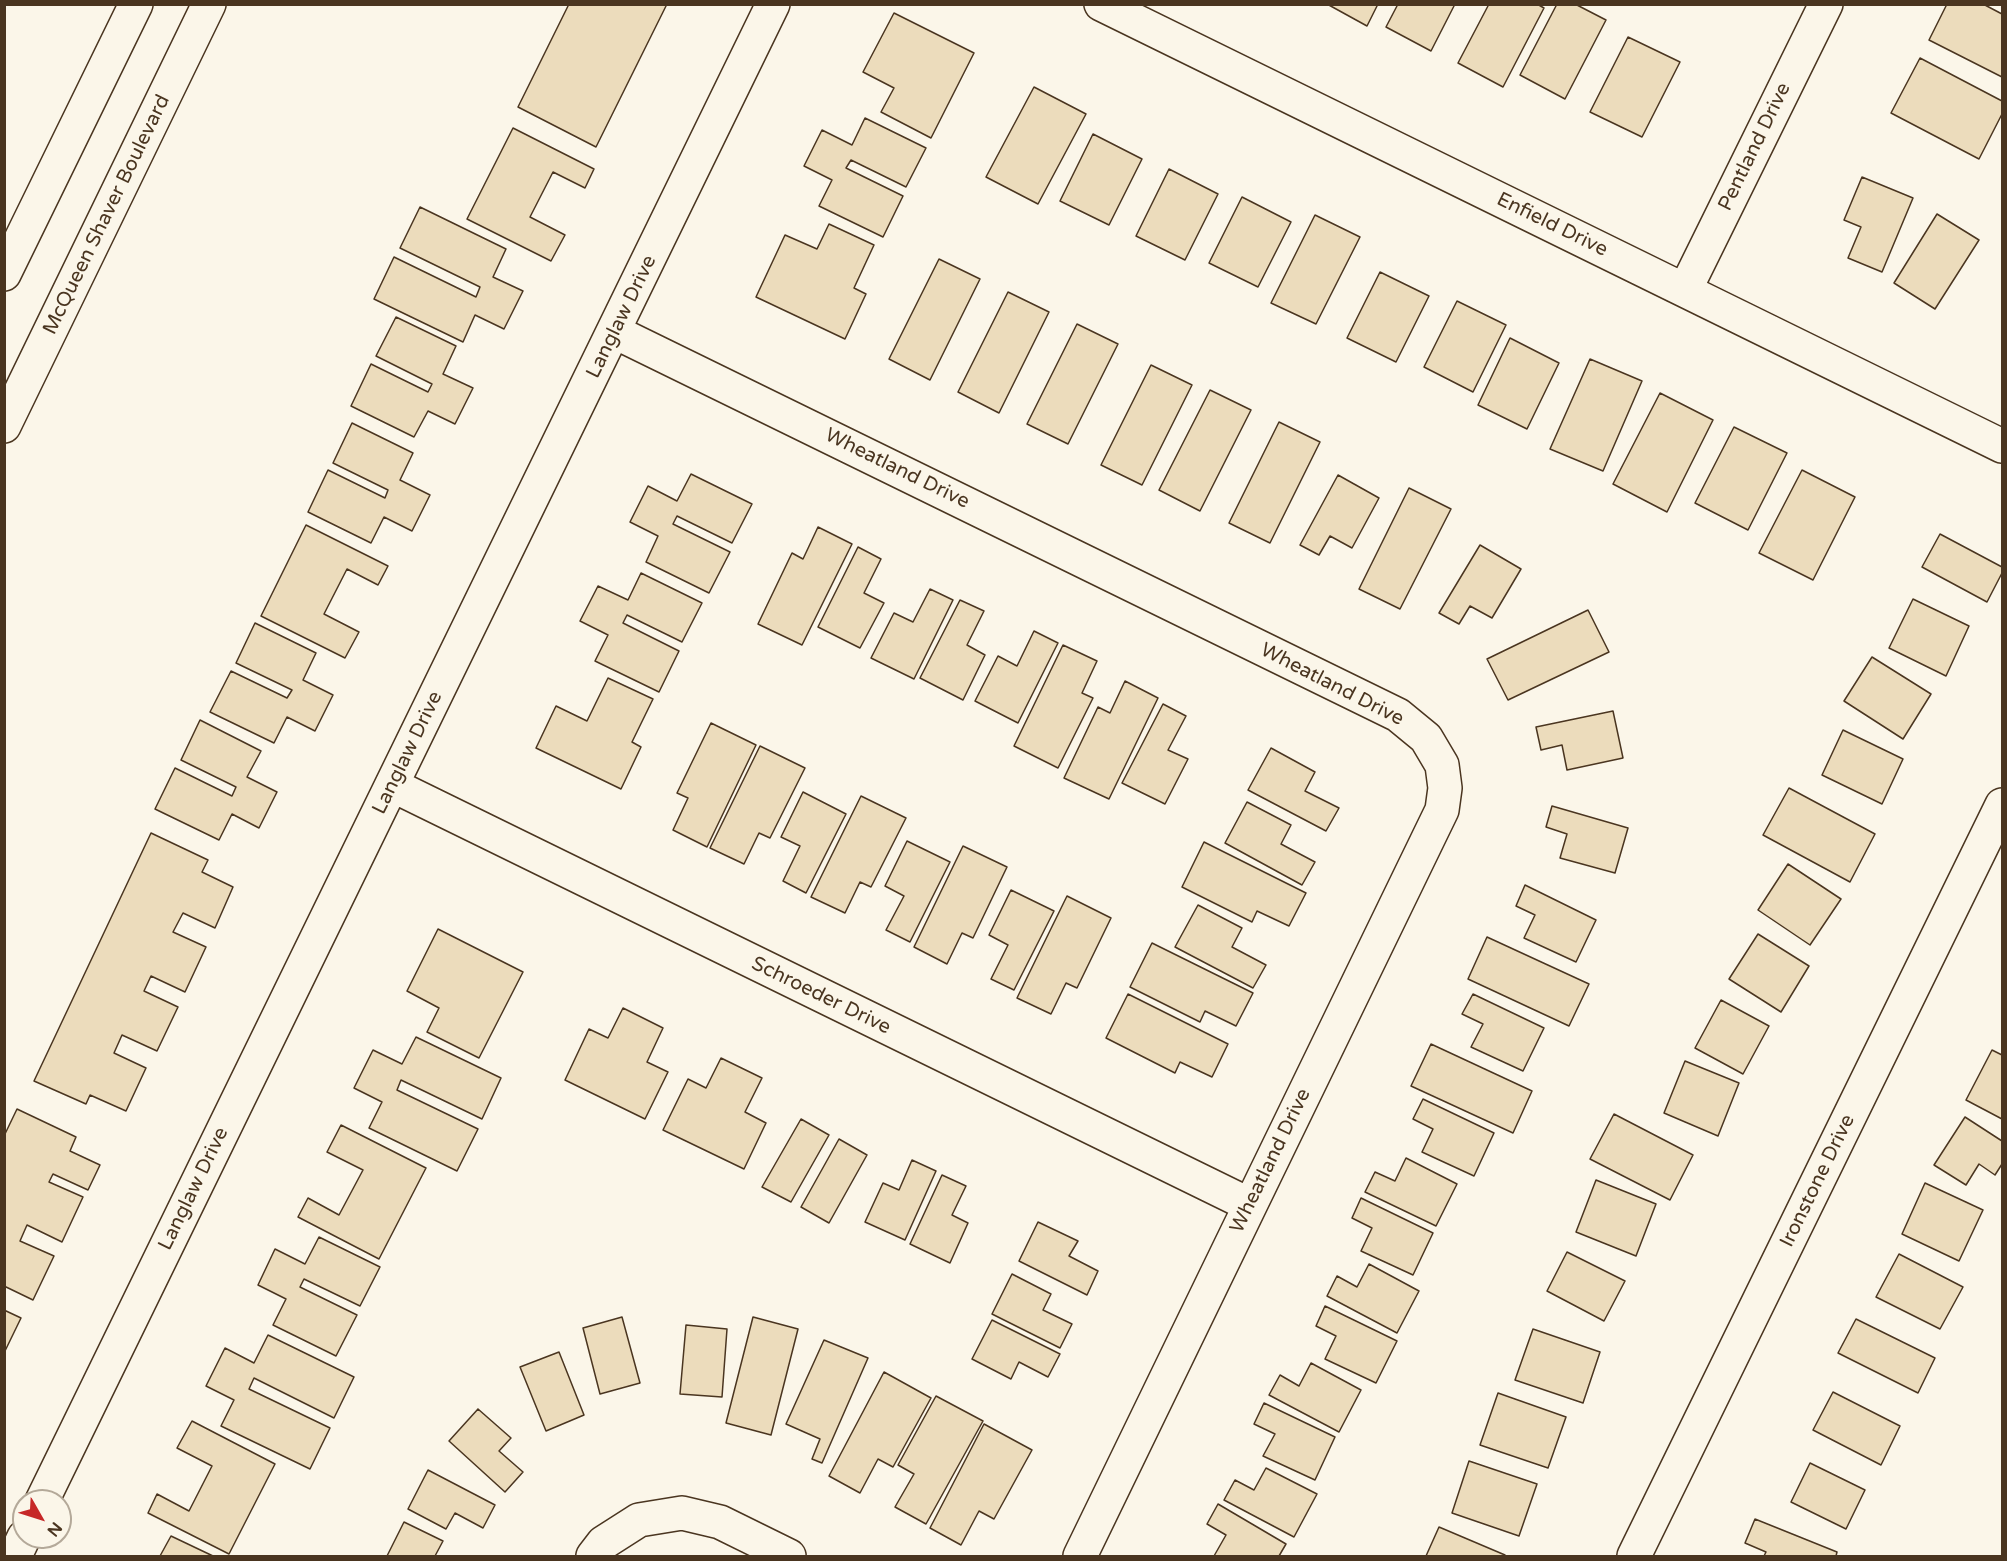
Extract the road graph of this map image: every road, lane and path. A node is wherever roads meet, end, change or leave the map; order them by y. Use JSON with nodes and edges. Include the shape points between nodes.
{"nodes":[{"id":1,"x":136,"y":4,"type":"edge"},
{"id":2,"x":210,"y":4,"type":"edge"},
{"id":3,"x":773,"y":4,"type":"edge"},
{"id":4,"x":1101,"y":4,"type":"edge"},
{"id":5,"x":1826,"y":4,"type":"edge"},
{"id":6,"x":4,"y":274,"type":"edge"},
{"id":7,"x":1685,"y":290,"type":"junction"},
{"id":8,"x":615,"y":332,"type":"junction"},
{"id":9,"x":4,"y":426,"type":"edge"},
{"id":10,"x":2002,"y":446,"type":"edge"},
{"id":11,"x":392,"y":785,"type":"junction"},
{"id":12,"x":2002,"y":805,"type":"edge"},
{"id":13,"x":1250,"y":1205,"type":"junction"},
{"id":14,"x":48,"y":1489,"type":"edge"},
{"id":15,"x":593,"y":1557,"type":"edge"},
{"id":16,"x":789,"y":1557,"type":"edge"},
{"id":17,"x":1080,"y":1557,"type":"edge"},
{"id":18,"x":1634,"y":1557,"type":"edge"}],
"edges":[{"from":1,"to":6,"type":"street"},
{"from":2,"to":9,"type":"street","name":"McQueen Shaver Boulevard"},
{"from":3,"to":8,"type":"street","name":"Langlaw Drive"},
{"from":4,"to":7,"type":"street","name":"Enfield Drive"},
{"from":5,"to":7,"type":"street","name":"Pentland Drive"},
{"from":7,"to":10,"type":"street","name":"Enfield Drive"},
{"from":8,"to":11,"type":"street","name":"Langlaw Drive"},
{"from":8,"to":13,"type":"street","name":"Wheatland Drive","via":[[1398,715],[1426,738],[1442,765],[1442,810]]},
{"from":11,"to":13,"type":"street","name":"Schroeder Drive"},
{"from":11,"to":14,"type":"street","name":"Langlaw Drive"},
{"from":12,"to":18,"type":"street","name":"Ironstone Drive"},
{"from":13,"to":17,"type":"street","name":"Wheatland Drive"},
{"from":15,"to":16,"type":"street","via":[[603,1543],[639,1520],[682,1513],[720,1522]]}]}
